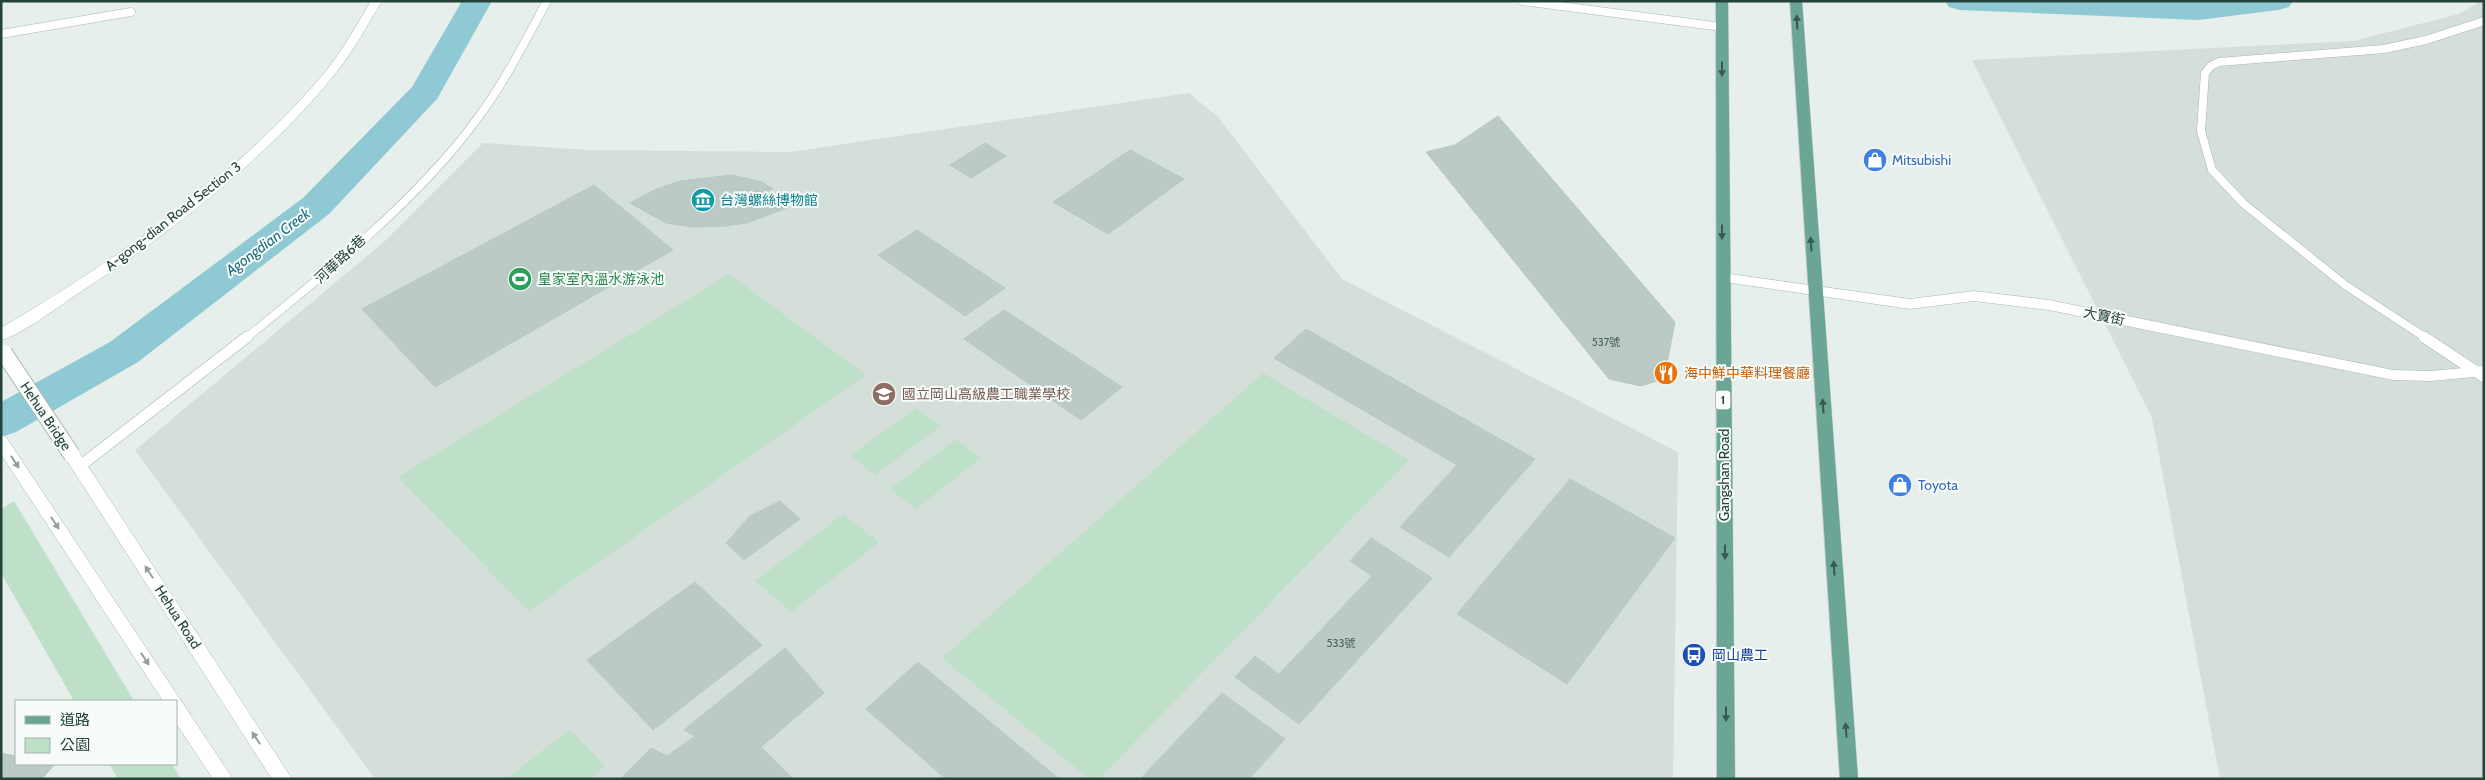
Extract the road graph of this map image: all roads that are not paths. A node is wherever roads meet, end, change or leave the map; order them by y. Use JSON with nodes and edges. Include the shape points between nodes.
{"nodes":[{"id":1,"x":378,"y":1,"type":"edge"},
{"id":2,"x":546,"y":1,"type":"edge"},
{"id":3,"x":1522,"y":1,"type":"edge"},
{"id":4,"x":1722,"y":1,"type":"edge"},
{"id":5,"x":1796,"y":1,"type":"edge"},
{"id":6,"x":131,"y":12,"type":"dead end"},
{"id":7,"x":2484,"y":20,"type":"edge"},
{"id":8,"x":1722,"y":24,"type":"junction"},
{"id":9,"x":1,"y":34,"type":"edge"},
{"id":10,"x":1723,"y":278,"type":"junction"},
{"id":11,"x":1815,"y":292,"type":"junction"},
{"id":12,"x":1,"y":335,"type":"edge"},
{"id":13,"x":2,"y":351,"type":"edge"},
{"id":14,"x":2480,"y":373,"type":"edge"},
{"id":15,"x":1,"y":441,"type":"edge"},
{"id":16,"x":76,"y":461,"type":"junction"},
{"id":17,"x":172,"y":700,"type":"edge"},
{"id":18,"x":178,"y":710,"type":"edge"},
{"id":19,"x":224,"y":779,"type":"edge"},
{"id":20,"x":283,"y":779,"type":"edge"},
{"id":21,"x":1726,"y":779,"type":"edge"},
{"id":22,"x":1849,"y":779,"type":"edge"}],
"edges":[{"from":1,"to":12,"type":"street","name":"A-gong-dian Road Section 3","via":[[330,72],[236,168],[117,261]]},
{"from":2,"to":16,"type":"lane","name":"河華路6巷","via":[[502,84],[466,134],[420,185],[304,293],[232,351]]},
{"from":3,"to":8,"type":"lane"},
{"from":4,"to":8,"type":"main road","number":"1"},
{"from":11,"to":5,"type":"main road","one_way":true},
{"from":6,"to":9,"type":"lane"},
{"from":7,"to":14,"type":"lane","via":[[2458,31],[2408,44],[2219,62],[2204,73],[2202,131],[2212,170],[2244,204],[2345,285]]},
{"from":8,"to":10,"type":"main road","name":"Gangshan Road","number":"1","one_way":true},
{"from":10,"to":11,"type":"street","name":"大寶街"},
{"from":10,"to":21,"type":"main road","name":"Gangshan Road","number":"1","one_way":true},
{"from":11,"to":14,"type":"street","name":"大寶街","via":[[1910,304],[1974,296],[2049,304],[2393,375]]},
{"from":22,"to":11,"type":"main road","one_way":true},
{"from":13,"to":16,"type":"street","name":"Hehua Bridge","bridge":true},
{"from":15,"to":17,"type":"street","one_way":true},
{"from":20,"to":16,"type":"street","name":"Hehua Road","one_way":true},
{"from":18,"to":19,"type":"street"}]}
